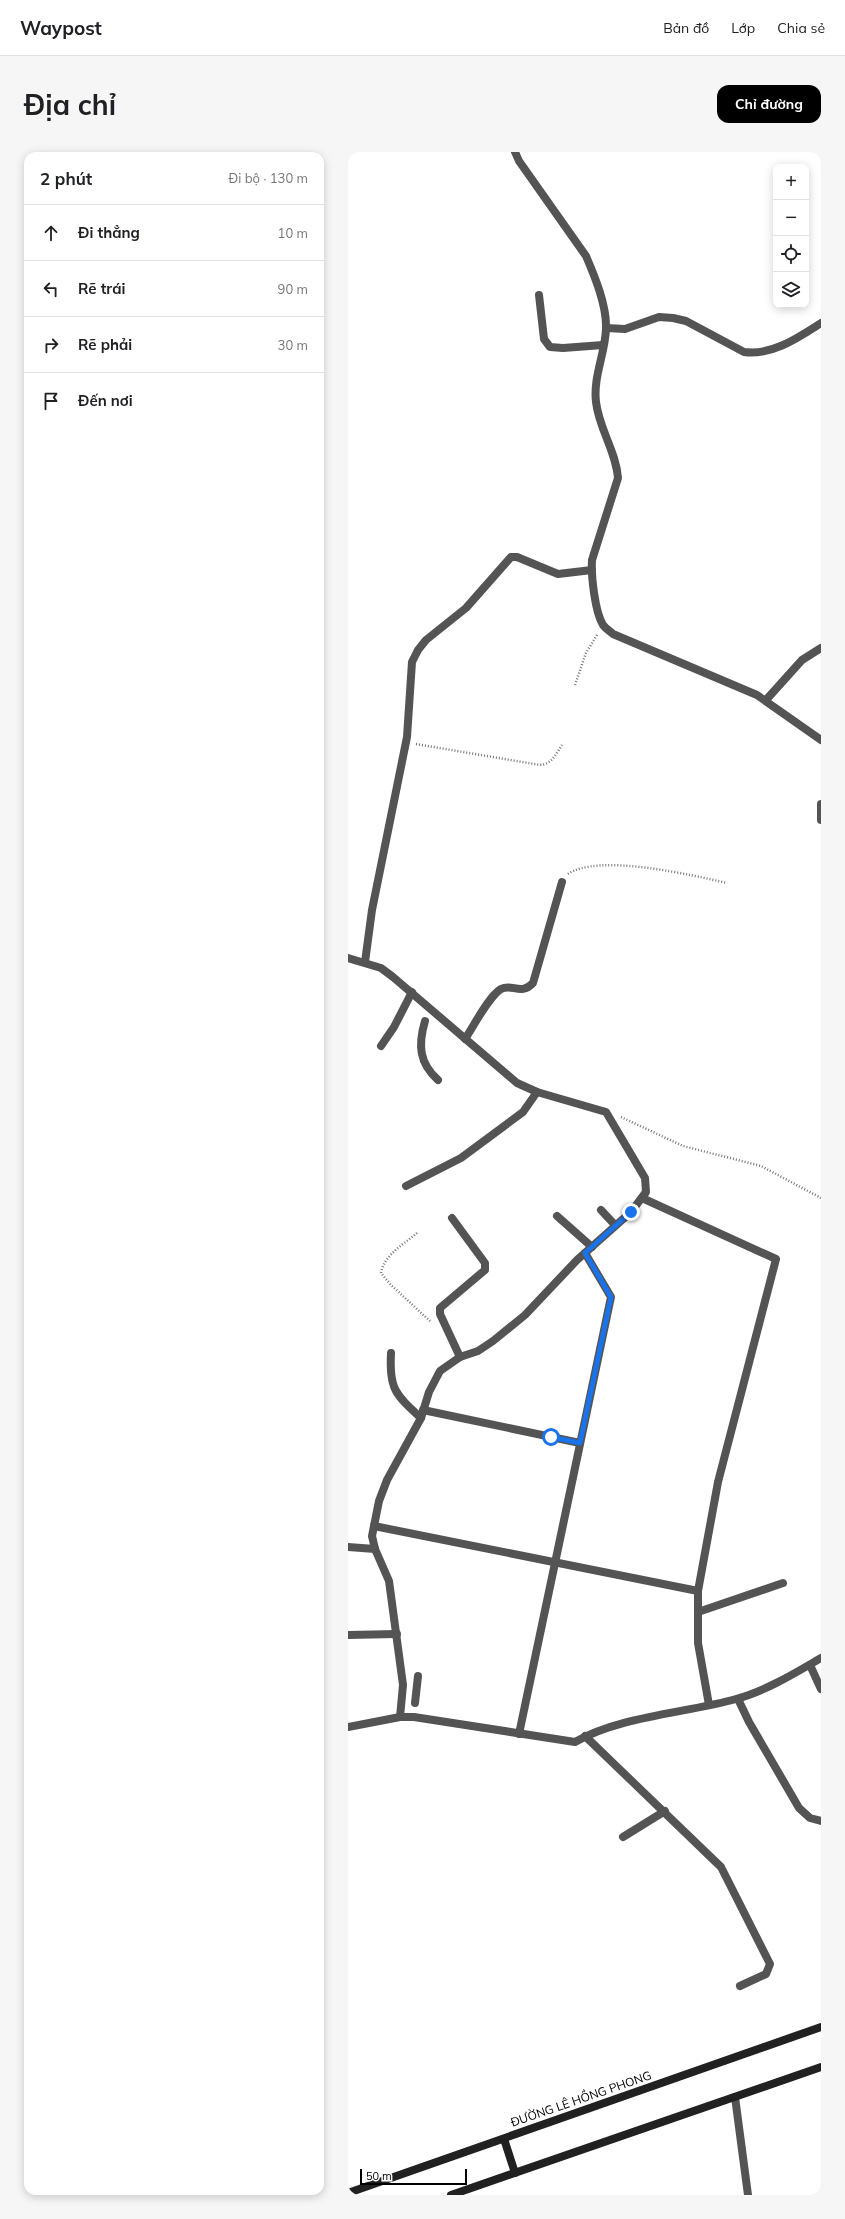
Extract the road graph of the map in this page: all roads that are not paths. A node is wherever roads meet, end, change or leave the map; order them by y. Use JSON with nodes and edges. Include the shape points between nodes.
{"nodes":[{"id":1,"x":515,"y":152,"type":"edge"},
{"id":2,"x":539,"y":295,"type":"dead end"},
{"id":3,"x":821,"y":323,"type":"edge"},
{"id":4,"x":606,"y":328,"type":"junction"},
{"id":5,"x":603,"y":345,"type":"junction"},
{"id":6,"x":592,"y":570,"type":"junction"},
{"id":7,"x":821,"y":648,"type":"edge"},
{"id":8,"x":766,"y":700,"type":"junction"},
{"id":9,"x":821,"y":740,"type":"edge"},
{"id":10,"x":821,"y":804,"type":"edge"},
{"id":11,"x":821,"y":820,"type":"edge"},
{"id":12,"x":562,"y":882,"type":"road end"},
{"id":13,"x":348,"y":958,"type":"edge"},
{"id":14,"x":365,"y":962,"type":"junction"},
{"id":15,"x":412,"y":992,"type":"junction"},
{"id":16,"x":425,"y":1021,"type":"dead end"},
{"id":17,"x":466,"y":1038,"type":"junction"},
{"id":18,"x":381,"y":1046,"type":"dead end"},
{"id":19,"x":438,"y":1080,"type":"dead end"},
{"id":20,"x":537,"y":1092,"type":"junction"},
{"id":21,"x":406,"y":1186,"type":"dead end"},
{"id":22,"x":642,"y":1198,"type":"junction"},
{"id":23,"x":601,"y":1210,"type":"dead end"},
{"id":24,"x":557,"y":1216,"type":"dead end"},
{"id":25,"x":452,"y":1218,"type":"dead end"},
{"id":26,"x":615,"y":1225,"type":"junction"},
{"id":27,"x":592,"y":1247,"type":"junction"},
{"id":28,"x":585,"y":1253,"type":"junction"},
{"id":29,"x":391,"y":1353,"type":"dead end"},
{"id":30,"x":460,"y":1357,"type":"junction"},
{"id":31,"x":422,"y":1414,"type":"junction"},
{"id":32,"x":580,"y":1443,"type":"junction"},
{"id":33,"x":374,"y":1526,"type":"junction"},
{"id":34,"x":348,"y":1547,"type":"edge"},
{"id":35,"x":375,"y":1549,"type":"junction"},
{"id":36,"x":555,"y":1562,"type":"junction"},
{"id":37,"x":784,"y":1583,"type":"dead end"},
{"id":38,"x":698,"y":1591,"type":"junction"},
{"id":39,"x":698,"y":1612,"type":"junction"},
{"id":40,"x":397,"y":1634,"type":"junction"},
{"id":41,"x":348,"y":1635,"type":"edge"},
{"id":42,"x":821,"y":1658,"type":"edge"},
{"id":43,"x":810,"y":1665,"type":"junction"},
{"id":44,"x":418,"y":1676,"type":"dead end"},
{"id":45,"x":821,"y":1689,"type":"edge"},
{"id":46,"x":738,"y":1698,"type":"junction"},
{"id":47,"x":415,"y":1703,"type":"dead end"},
{"id":48,"x":709,"y":1705,"type":"junction"},
{"id":49,"x":400,"y":1718,"type":"junction"},
{"id":50,"x":348,"y":1727,"type":"edge"},
{"id":51,"x":519,"y":1734,"type":"junction"},
{"id":52,"x":585,"y":1736,"type":"junction"},
{"id":53,"x":665,"y":1811,"type":"junction"},
{"id":54,"x":819,"y":1819,"type":"edge"},
{"id":55,"x":623,"y":1837,"type":"dead end"},
{"id":56,"x":740,"y":1986,"type":"dead end"},
{"id":57,"x":821,"y":2027,"type":"edge"},
{"id":58,"x":821,"y":2067,"type":"edge"},
{"id":59,"x":735,"y":2097,"type":"junction"},
{"id":60,"x":504,"y":2139,"type":"junction"},
{"id":61,"x":515,"y":2172,"type":"junction"},
{"id":62,"x":348,"y":2192,"type":"edge"},
{"id":63,"x":451,"y":2195,"type":"edge"},
{"id":64,"x":748,"y":2195,"type":"edge"}],
"edges":[{"from":1,"to":4,"type":"street","via":[[586,256],[605,315]]},
{"from":2,"to":5,"type":"street","via":[[544,339],[550,347]]},
{"from":3,"to":4,"type":"street","via":[[763,353],[744,352],[686,320],[659,317],[625,329]]},
{"from":4,"to":5,"type":"street"},
{"from":5,"to":6,"type":"street","via":[[596,382],[596,401],[599,419],[617,465],[618,478],[592,560]]},
{"from":6,"to":8,"type":"street","via":[[600,617],[604,627],[613,634]]},
{"from":6,"to":14,"type":"street","via":[[558,574],[518,557],[512,557],[466,608],[437,630],[418,650],[412,662],[406,742],[372,910]]},
{"from":7,"to":8,"type":"street","via":[[802,660]]},
{"from":8,"to":9,"type":"street"},
{"from":10,"to":11,"type":"street"},
{"from":12,"to":17,"type":"street","via":[[533,984],[522,990],[500,989]]},
{"from":13,"to":14,"type":"street"},
{"from":14,"to":15,"type":"street","via":[[381,968]]},
{"from":15,"to":17,"type":"street"},
{"from":15,"to":18,"type":"street","via":[[394,1028]]},
{"from":16,"to":19,"type":"street","via":[[422,1037],[424,1064]]},
{"from":17,"to":20,"type":"street","via":[[517,1083]]},
{"from":20,"to":21,"type":"street","via":[[523,1112],[461,1158]]},
{"from":20,"to":22,"type":"street","via":[[606,1112],[645,1178],[646,1192]]},
{"from":22,"to":26,"type":"street"},
{"from":22,"to":38,"type":"street","via":[[776,1259],[718,1482]]},
{"from":23,"to":26,"type":"street"},
{"from":24,"to":27,"type":"street"},
{"from":25,"to":30,"type":"street","via":[[486,1266],[485,1270],[440,1308],[440,1314]]},
{"from":26,"to":27,"type":"street"},
{"from":27,"to":28,"type":"street"},
{"from":28,"to":30,"type":"street","via":[[525,1315],[478,1351]]},
{"from":28,"to":32,"type":"street","via":[[611,1297]]},
{"from":29,"to":31,"type":"street","via":[[389,1375],[393,1388]]},
{"from":30,"to":31,"type":"street","via":[[440,1371],[429,1392]]},
{"from":31,"to":32,"type":"street"},
{"from":31,"to":33,"type":"street","via":[[387,1480]]},
{"from":32,"to":36,"type":"street"},
{"from":33,"to":35,"type":"street","via":[[372,1536]]},
{"from":33,"to":36,"type":"street"},
{"from":34,"to":35,"type":"street"},
{"from":35,"to":40,"type":"street","via":[[389,1581]]},
{"from":36,"to":38,"type":"street"},
{"from":36,"to":51,"type":"street"},
{"from":37,"to":39,"type":"street"},
{"from":38,"to":39,"type":"street"},
{"from":39,"to":48,"type":"street","via":[[698,1643]]},
{"from":40,"to":41,"type":"street"},
{"from":40,"to":49,"type":"street","via":[[403,1685]]},
{"from":42,"to":43,"type":"street"},
{"from":43,"to":45,"type":"street"},
{"from":43,"to":46,"type":"street"},
{"from":44,"to":47,"type":"street"},
{"from":46,"to":48,"type":"street"},
{"from":46,"to":54,"type":"street","via":[[749,1722],[799,1808]]},
{"from":48,"to":52,"type":"street","via":[[647,1718]]},
{"from":49,"to":50,"type":"street"},
{"from":49,"to":51,"type":"street","via":[[414,1715]]},
{"from":51,"to":52,"type":"street","via":[[575,1742]]},
{"from":52,"to":53,"type":"street"},
{"from":53,"to":55,"type":"street"},
{"from":53,"to":56,"type":"street","via":[[721,1867],[767,1956],[770,1964],[766,1974]]},
{"from":57,"to":60,"type":"main road","name":"ĐƯỜNG LÊ HỒNG PHONG"},
{"from":58,"to":59,"type":"main road"},
{"from":59,"to":61,"type":"main road"},
{"from":59,"to":64,"type":"street"},
{"from":60,"to":61,"type":"main road"},
{"from":60,"to":62,"type":"main road","name":"ĐƯỜNG LÊ HỒNG PHONG"},
{"from":61,"to":63,"type":"main road"}]}
